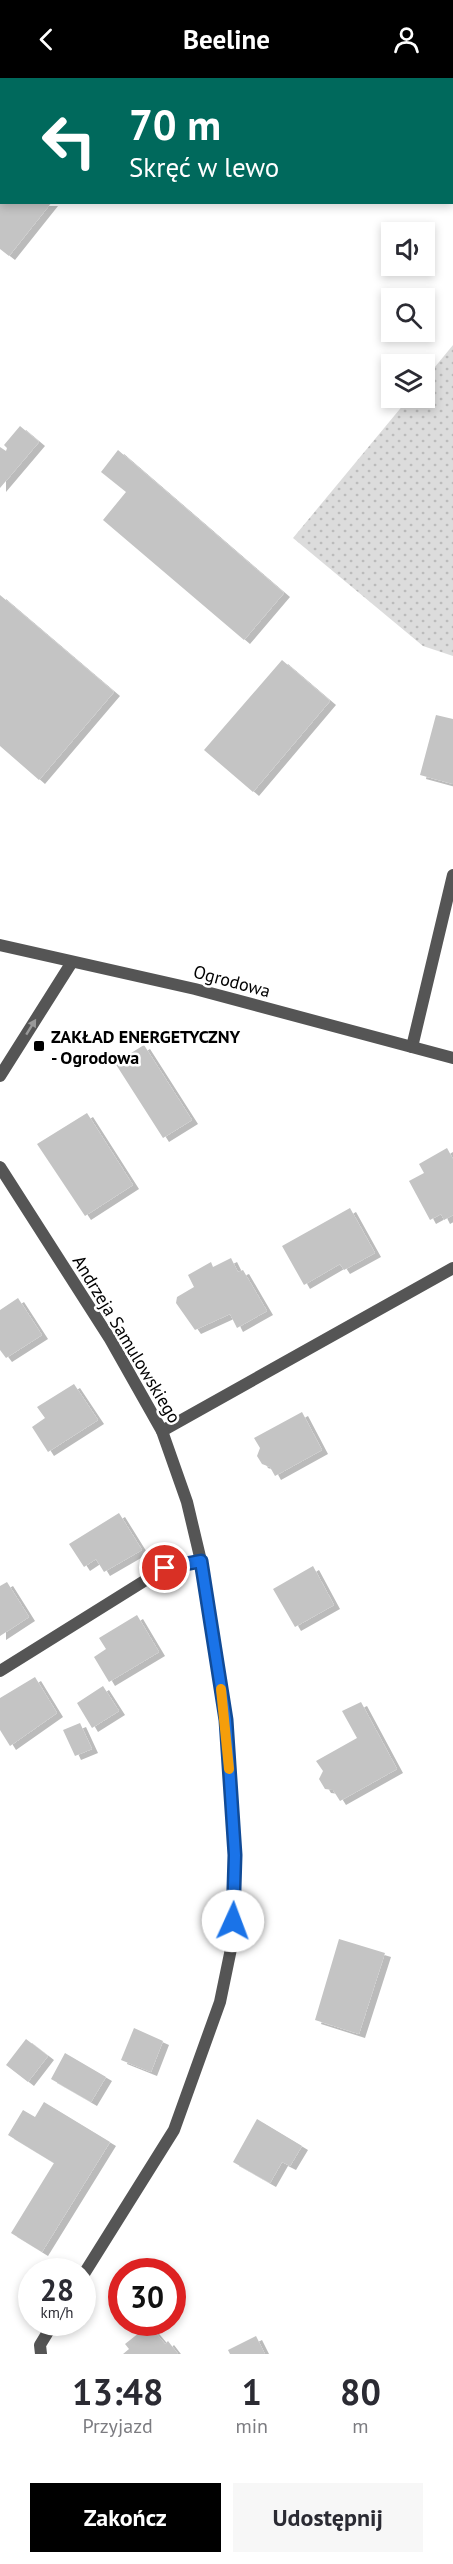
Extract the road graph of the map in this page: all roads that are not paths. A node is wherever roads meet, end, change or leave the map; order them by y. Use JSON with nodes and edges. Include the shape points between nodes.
{"nodes":[{"id":1,"x":453,"y":875,"type":"edge"},
{"id":2,"x":0,"y":945,"type":"edge"},
{"id":3,"x":72,"y":962,"type":"junction"},
{"id":4,"x":412,"y":1047,"type":"junction"},
{"id":5,"x":453,"y":1058,"type":"edge"},
{"id":6,"x":0,"y":1076,"type":"edge"},
{"id":7,"x":0,"y":1167,"type":"edge"},
{"id":8,"x":453,"y":1268,"type":"edge"},
{"id":9,"x":162,"y":1431,"type":"junction"},
{"id":10,"x":201,"y":1561,"type":"junction"},
{"id":11,"x":0,"y":1671,"type":"edge"},
{"id":12,"x":94,"y":2258,"type":"edge"},
{"id":13,"x":45,"y":2336,"type":"edge"},
{"id":14,"x":41,"y":2354,"type":"edge"}],
"edges":[{"from":1,"to":4,"type":"street"},
{"from":2,"to":3,"type":"street","name":"Ogrodowa"},
{"from":3,"to":4,"type":"street","name":"Ogrodowa","via":[[195,989]]},
{"from":6,"to":3,"type":"street","one_way":true},
{"from":4,"to":5,"type":"street","name":"Ogrodowa"},
{"from":7,"to":9,"type":"street","name":"Andrzeja Samulowskiego","via":[[110,1339]]},
{"from":8,"to":9,"type":"street"},
{"from":9,"to":10,"type":"street","name":"Andrzeja Samulowskiego","via":[[187,1502]]},
{"from":10,"to":11,"type":"street","via":[[165,1568]]},
{"from":10,"to":12,"type":"street","name":"Andrzeja Samulowskiego","via":[[226,1720],[235,1855],[232,1944],[220,2002],[174,2130]]},
{"from":13,"to":14,"type":"street","via":[[40,2345]]}]}
